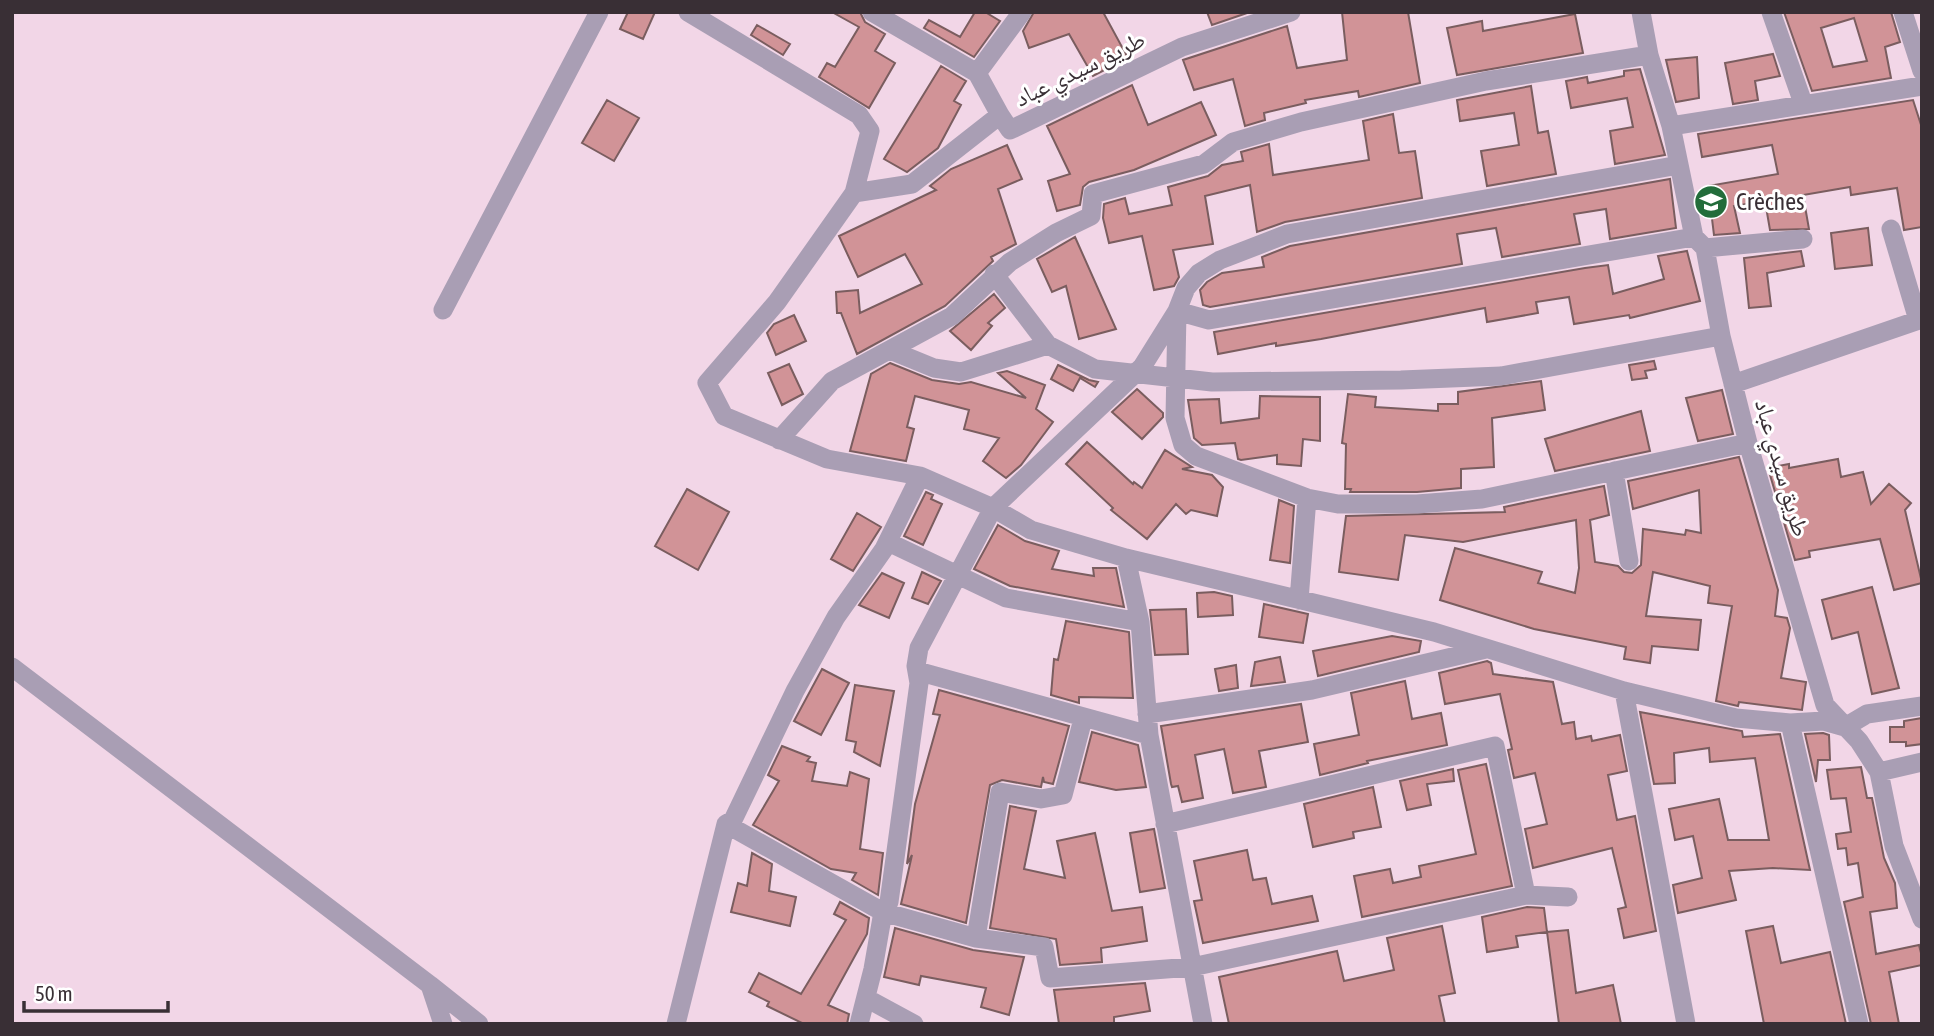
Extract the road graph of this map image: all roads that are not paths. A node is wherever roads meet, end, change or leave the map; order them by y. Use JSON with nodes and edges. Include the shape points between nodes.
{"nodes":[{"id":1,"x":599,"y":12,"type":"edge"},
{"id":2,"x":688,"y":12,"type":"edge"},
{"id":3,"x":872,"y":12,"type":"edge"},
{"id":4,"x":1023,"y":12,"type":"edge"},
{"id":5,"x":1291,"y":12,"type":"edge"},
{"id":6,"x":1641,"y":12,"type":"edge"},
{"id":7,"x":1771,"y":12,"type":"edge"},
{"id":8,"x":1903,"y":12,"type":"edge"},
{"id":9,"x":1649,"y":55,"type":"junction"},
{"id":10,"x":1922,"y":71,"type":"edge"},
{"id":11,"x":977,"y":73,"type":"junction"},
{"id":12,"x":1922,"y":86,"type":"edge"},
{"id":13,"x":1803,"y":103,"type":"junction"},
{"id":14,"x":1005,"y":123,"type":"junction"},
{"id":15,"x":1671,"y":126,"type":"junction"},
{"id":16,"x":1679,"y":165,"type":"junction"},
{"id":17,"x":854,"y":193,"type":"junction"},
{"id":18,"x":1891,"y":229,"type":"dead end"},
{"id":19,"x":1803,"y":239,"type":"dead end"},
{"id":20,"x":1700,"y":243,"type":"junction"},
{"id":21,"x":994,"y":274,"type":"junction"},
{"id":22,"x":443,"y":310,"type":"dead end"},
{"id":23,"x":1177,"y":311,"type":"junction"},
{"id":24,"x":1920,"y":320,"type":"edge"},
{"id":25,"x":1721,"y":335,"type":"junction"},
{"id":26,"x":1048,"y":345,"type":"junction"},
{"id":27,"x":890,"y":350,"type":"junction"},
{"id":28,"x":1136,"y":372,"type":"junction"},
{"id":29,"x":1174,"y":377,"type":"junction"},
{"id":30,"x":1733,"y":384,"type":"junction"},
{"id":31,"x":779,"y":440,"type":"junction"},
{"id":32,"x":1748,"y":443,"type":"junction"},
{"id":33,"x":1614,"y":471,"type":"junction"},
{"id":34,"x":920,"y":476,"type":"junction"},
{"id":35,"x":1307,"y":498,"type":"junction"},
{"id":36,"x":993,"y":508,"type":"junction"},
{"id":37,"x":888,"y":542,"type":"junction"},
{"id":38,"x":1126,"y":558,"type":"junction"},
{"id":39,"x":1629,"y":561,"type":"dead end"},
{"id":40,"x":956,"y":576,"type":"junction"},
{"id":41,"x":1299,"y":600,"type":"junction"},
{"id":42,"x":1140,"y":622,"type":"junction"},
{"id":43,"x":1487,"y":649,"type":"junction"},
{"id":44,"x":12,"y":667,"type":"edge"},
{"id":45,"x":917,"y":671,"type":"junction"},
{"id":46,"x":1625,"y":691,"type":"junction"},
{"id":47,"x":1922,"y":706,"type":"edge"},
{"id":48,"x":1147,"y":714,"type":"junction"},
{"id":49,"x":1083,"y":719,"type":"junction"},
{"id":50,"x":1790,"y":723,"type":"junction"},
{"id":51,"x":1845,"y":727,"type":"junction"},
{"id":52,"x":1149,"y":735,"type":"junction"},
{"id":53,"x":1922,"y":762,"type":"edge"},
{"id":54,"x":1879,"y":772,"type":"junction"},
{"id":55,"x":726,"y":824,"type":"junction"},
{"id":56,"x":1165,"y":824,"type":"junction"},
{"id":57,"x":1526,"y":895,"type":"junction"},
{"id":58,"x":1569,"y":898,"type":"dead end"},
{"id":59,"x":883,"y":912,"type":"junction"},
{"id":60,"x":1922,"y":919,"type":"edge"},
{"id":61,"x":976,"y":938,"type":"junction"},
{"id":62,"x":1192,"y":967,"type":"junction"},
{"id":63,"x":430,"y":985,"type":"junction"},
{"id":64,"x":866,"y":998,"type":"junction"},
{"id":65,"x":443,"y":1024,"type":"edge"},
{"id":66,"x":479,"y":1024,"type":"edge"},
{"id":67,"x":676,"y":1024,"type":"edge"},
{"id":68,"x":859,"y":1024,"type":"edge"},
{"id":69,"x":914,"y":1024,"type":"edge"},
{"id":70,"x":1203,"y":1024,"type":"edge"},
{"id":71,"x":1686,"y":1024,"type":"edge"},
{"id":72,"x":1859,"y":1024,"type":"edge"}],
"edges":[{"from":1,"to":22,"type":"street"},
{"from":2,"to":17,"type":"street","via":[[859,115],[870,131]]},
{"from":3,"to":11,"type":"street"},
{"from":4,"to":11,"type":"street"},
{"from":5,"to":14,"type":"street","name":"طريق سيدي عباد","via":[[1182,47]]},
{"from":6,"to":9,"type":"street","name":"طريق سيدي عباد"},
{"from":7,"to":13,"type":"street"},
{"from":8,"to":10,"type":"street"},
{"from":9,"to":15,"type":"street","name":"طريق سيدي عباد"},
{"from":9,"to":21,"type":"street","via":[[1486,81],[1301,122],[1233,142],[1205,164],[1093,194],[1091,216]]},
{"from":11,"to":14,"type":"street"},
{"from":12,"to":13,"type":"street"},
{"from":13,"to":15,"type":"street"},
{"from":14,"to":17,"type":"street","name":"طريق سيدي عباد","via":[[912,184]]},
{"from":15,"to":16,"type":"street","name":"طريق سيدي عباد"},
{"from":16,"to":20,"type":"street","name":"طريق سيدي عباد"},
{"from":16,"to":23,"type":"street","via":[[1287,234],[1199,273],[1186,288]]},
{"from":17,"to":31,"type":"street","via":[[777,302],[707,383],[724,416]]},
{"from":18,"to":24,"type":"street"},
{"from":19,"to":20,"type":"street"},
{"from":20,"to":23,"type":"street","via":[[1209,320]]},
{"from":20,"to":25,"type":"street","name":"طريق سيدي عباد"},
{"from":21,"to":26,"type":"street"},
{"from":21,"to":27,"type":"street","via":[[952,316]]},
{"from":23,"to":28,"type":"street"},
{"from":23,"to":29,"type":"street"},
{"from":24,"to":30,"type":"street"},
{"from":25,"to":29,"type":"street","via":[[1501,376],[1212,382]]},
{"from":25,"to":30,"type":"street","name":"طريق سيدي عباد"},
{"from":26,"to":27,"type":"street","via":[[961,372],[934,368]]},
{"from":26,"to":28,"type":"street","via":[[1095,369]]},
{"from":27,"to":31,"type":"street","via":[[832,381]]},
{"from":28,"to":29,"type":"street"},
{"from":28,"to":36,"type":"street"},
{"from":29,"to":35,"type":"street","via":[[1175,418],[1183,445],[1216,466]]},
{"from":30,"to":32,"type":"street","name":"طريق سيدي عباد"},
{"from":31,"to":34,"type":"street","via":[[827,459]]},
{"from":32,"to":33,"type":"street"},
{"from":32,"to":51,"type":"street","name":"طريق سيدي عباد","via":[[1825,705]]},
{"from":33,"to":35,"type":"street","via":[[1482,499],[1351,504]]},
{"from":33,"to":39,"type":"street"},
{"from":34,"to":36,"type":"street"},
{"from":34,"to":37,"type":"street"},
{"from":35,"to":41,"type":"street"},
{"from":36,"to":38,"type":"street","via":[[1031,530]]},
{"from":36,"to":40,"type":"street"},
{"from":37,"to":40,"type":"street"},
{"from":37,"to":55,"type":"street","via":[[836,617],[733,820]]},
{"from":38,"to":41,"type":"street"},
{"from":38,"to":42,"type":"street"},
{"from":40,"to":42,"type":"street","via":[[1006,598]]},
{"from":40,"to":45,"type":"street","via":[[919,648]]},
{"from":41,"to":43,"type":"street"},
{"from":42,"to":48,"type":"street"},
{"from":43,"to":46,"type":"street"},
{"from":43,"to":48,"type":"street","via":[[1312,690]]},
{"from":44,"to":63,"type":"street"},
{"from":45,"to":49,"type":"street"},
{"from":45,"to":59,"type":"street","via":[[902,814],[889,902]]},
{"from":46,"to":50,"type":"street","via":[[1736,718]]},
{"from":46,"to":71,"type":"street"},
{"from":47,"to":51,"type":"street","via":[[1867,714]]},
{"from":48,"to":52,"type":"street"},
{"from":49,"to":52,"type":"street"},
{"from":49,"to":61,"type":"street","via":[[1063,795],[1041,799],[999,792]]},
{"from":50,"to":51,"type":"street","via":[[1824,721]]},
{"from":50,"to":72,"type":"street"},
{"from":51,"to":54,"type":"street","name":"طريق سيدي عباد"},
{"from":52,"to":56,"type":"street"},
{"from":53,"to":54,"type":"street"},
{"from":54,"to":60,"type":"street","name":"طريق سيدي عباد","via":[[1894,846]]},
{"from":55,"to":59,"type":"street"},
{"from":55,"to":67,"type":"street"},
{"from":56,"to":57,"type":"street","via":[[1495,746]]},
{"from":56,"to":62,"type":"street"},
{"from":57,"to":58,"type":"street"},
{"from":57,"to":62,"type":"street"},
{"from":59,"to":61,"type":"street"},
{"from":59,"to":64,"type":"street"},
{"from":61,"to":62,"type":"street","via":[[1044,947],[1050,978]]},
{"from":62,"to":70,"type":"street"},
{"from":63,"to":65,"type":"street"},
{"from":63,"to":66,"type":"street"},
{"from":64,"to":68,"type":"street"},
{"from":64,"to":69,"type":"street"}]}
